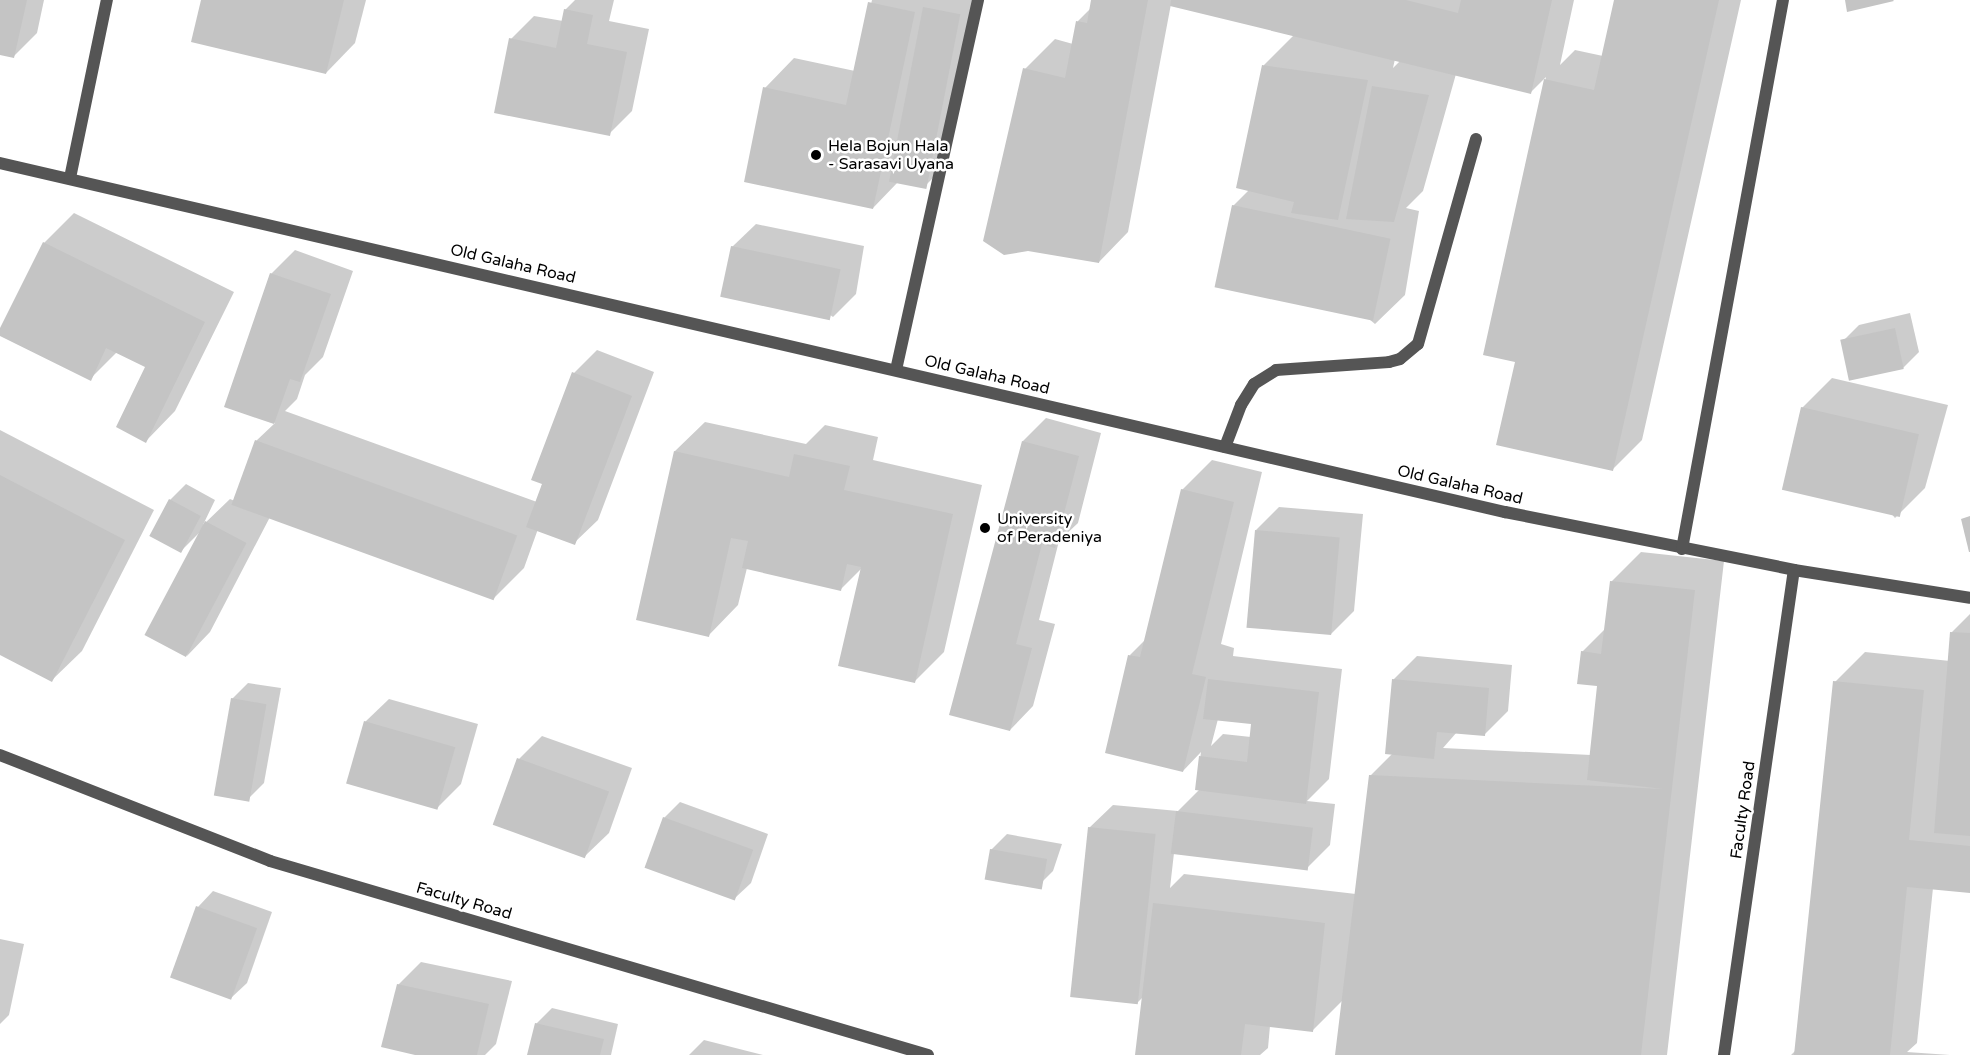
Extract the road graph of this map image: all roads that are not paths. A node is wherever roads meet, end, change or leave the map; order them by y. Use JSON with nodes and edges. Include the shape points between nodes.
{"nodes":[{"id":1,"x":107,"y":0,"type":"edge"},
{"id":2,"x":978,"y":0,"type":"edge"},
{"id":3,"x":1783,"y":0,"type":"edge"},
{"id":4,"x":1476,"y":139,"type":"dead end"},
{"id":5,"x":0,"y":163,"type":"edge"},
{"id":6,"x":70,"y":178,"type":"junction"},
{"id":7,"x":896,"y":370,"type":"junction"},
{"id":8,"x":1225,"y":447,"type":"junction"},
{"id":9,"x":1682,"y":549,"type":"junction"},
{"id":10,"x":1794,"y":570,"type":"junction"},
{"id":11,"x":1970,"y":598,"type":"edge"},
{"id":12,"x":0,"y":755,"type":"edge"},
{"id":13,"x":928,"y":1055,"type":"edge"},
{"id":14,"x":1724,"y":1055,"type":"edge"}],
"edges":[{"from":1,"to":6,"type":"lane"},
{"from":2,"to":7,"type":"lane"},
{"from":3,"to":9,"type":"lane"},
{"from":4,"to":8,"type":"lane","via":[[1418,344],[1400,359],[1389,362],[1276,370],[1254,384]]},
{"from":5,"to":6,"type":"lane","name":"Old Galaha Road"},
{"from":6,"to":7,"type":"lane","name":"Old Galaha Road"},
{"from":7,"to":8,"type":"lane","name":"Old Galaha Road"},
{"from":8,"to":9,"type":"lane","name":"Old Galaha Road"},
{"from":9,"to":10,"type":"lane","name":"Old Galaha Road"},
{"from":10,"to":11,"type":"lane","name":"Old Galaha Road"},
{"from":10,"to":14,"type":"lane","name":"Faculty Road"},
{"from":12,"to":13,"type":"lane","name":"Faculty Road","via":[[270,861]]}]}
